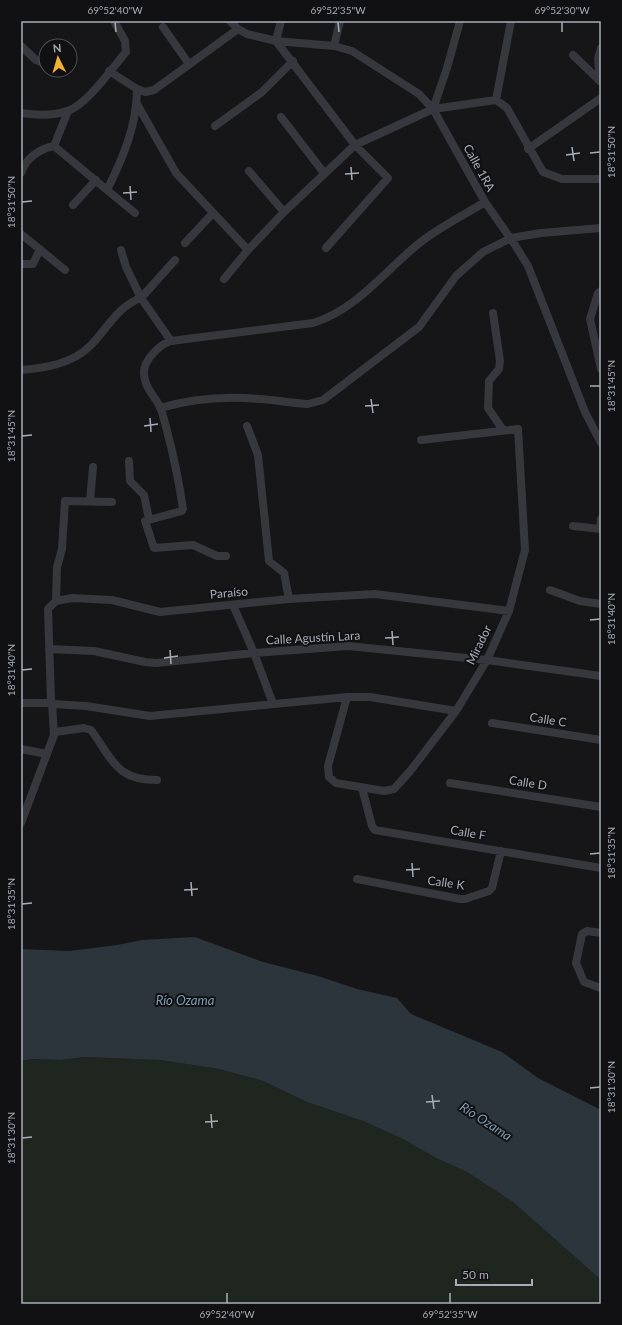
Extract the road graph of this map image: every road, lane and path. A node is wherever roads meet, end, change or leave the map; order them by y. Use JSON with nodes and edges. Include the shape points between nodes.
{"nodes":[{"id":1,"x":114,"y":21,"type":"edge"},
{"id":2,"x":230,"y":21,"type":"edge"},
{"id":3,"x":281,"y":21,"type":"edge"},
{"id":4,"x":340,"y":21,"type":"edge"},
{"id":5,"x":460,"y":21,"type":"edge"},
{"id":6,"x":511,"y":21,"type":"edge"},
{"id":7,"x":164,"y":27,"type":"dead end"},
{"id":8,"x":238,"y":29,"type":"junction"},
{"id":9,"x":276,"y":41,"type":"junction"},
{"id":10,"x":21,"y":46,"type":"edge"},
{"id":11,"x":334,"y":46,"type":"junction"},
{"id":12,"x":601,"y":48,"type":"edge"},
{"id":13,"x":573,"y":54,"type":"dead end"},
{"id":14,"x":38,"y":61,"type":"edge"},
{"id":15,"x":292,"y":61,"type":"junction"},
{"id":16,"x":189,"y":64,"type":"junction"},
{"id":17,"x":109,"y":71,"type":"junction"},
{"id":18,"x":601,"y":83,"type":"edge"},
{"id":19,"x":137,"y":89,"type":"junction"},
{"id":20,"x":601,"y":98,"type":"edge"},
{"id":21,"x":496,"y":100,"type":"junction"},
{"id":22,"x":137,"y":104,"type":"junction"},
{"id":23,"x":433,"y":109,"type":"junction"},
{"id":24,"x":68,"y":111,"type":"junction"},
{"id":25,"x":21,"y":113,"type":"edge"},
{"id":26,"x":280,"y":117,"type":"dead end"},
{"id":27,"x":215,"y":126,"type":"dead end"},
{"id":28,"x":355,"y":145,"type":"junction"},
{"id":29,"x":54,"y":146,"type":"junction"},
{"id":30,"x":528,"y":149,"type":"junction"},
{"id":31,"x":249,"y":171,"type":"dead end"},
{"id":32,"x":21,"y":173,"type":"edge"},
{"id":33,"x":324,"y":173,"type":"junction"},
{"id":34,"x":601,"y":179,"type":"edge"},
{"id":35,"x":96,"y":180,"type":"junction"},
{"id":36,"x":108,"y":190,"type":"junction"},
{"id":37,"x":485,"y":202,"type":"junction"},
{"id":38,"x":73,"y":205,"type":"dead end"},
{"id":39,"x":284,"y":212,"type":"junction"},
{"id":40,"x":135,"y":213,"type":"dead end"},
{"id":41,"x":213,"y":213,"type":"junction"},
{"id":42,"x":601,"y":228,"type":"edge"},
{"id":43,"x":21,"y":234,"type":"edge"},
{"id":44,"x":510,"y":238,"type":"junction"},
{"id":45,"x":185,"y":243,"type":"dead end"},
{"id":46,"x":40,"y":248,"type":"junction"},
{"id":47,"x":326,"y":248,"type":"dead end"},
{"id":48,"x":121,"y":250,"type":"dead end"},
{"id":49,"x":248,"y":250,"type":"junction"},
{"id":50,"x":175,"y":260,"type":"dead end"},
{"id":51,"x":21,"y":264,"type":"edge"},
{"id":52,"x":65,"y":270,"type":"dead end"},
{"id":53,"x":224,"y":279,"type":"dead end"},
{"id":54,"x":601,"y":291,"type":"edge"},
{"id":55,"x":141,"y":298,"type":"junction"},
{"id":56,"x":492,"y":313,"type":"dead end"},
{"id":57,"x":171,"y":341,"type":"junction"},
{"id":58,"x":601,"y":369,"type":"edge"},
{"id":59,"x":21,"y":370,"type":"edge"},
{"id":60,"x":160,"y":408,"type":"junction"},
{"id":61,"x":247,"y":426,"type":"dead end"},
{"id":62,"x":503,"y":430,"type":"junction"},
{"id":63,"x":421,"y":440,"type":"dead end"},
{"id":64,"x":601,"y":444,"type":"edge"},
{"id":65,"x":129,"y":461,"type":"dead end"},
{"id":66,"x":93,"y":467,"type":"dead end"},
{"id":67,"x":90,"y":501,"type":"junction"},
{"id":68,"x":112,"y":502,"type":"dead end"},
{"id":69,"x":601,"y":519,"type":"edge"},
{"id":70,"x":149,"y":520,"type":"junction"},
{"id":71,"x":573,"y":526,"type":"dead end"},
{"id":72,"x":600,"y":529,"type":"edge"},
{"id":73,"x":226,"y":556,"type":"dead end"},
{"id":74,"x":550,"y":590,"type":"dead end"},
{"id":75,"x":289,"y":599,"type":"junction"},
{"id":76,"x":56,"y":601,"type":"junction"},
{"id":77,"x":601,"y":604,"type":"edge"},
{"id":78,"x":233,"y":605,"type":"junction"},
{"id":79,"x":509,"y":611,"type":"junction"},
{"id":80,"x":49,"y":649,"type":"junction"},
{"id":81,"x":254,"y":653,"type":"junction"},
{"id":82,"x":487,"y":660,"type":"junction"},
{"id":83,"x":601,"y":676,"type":"edge"},
{"id":84,"x":346,"y":697,"type":"junction"},
{"id":85,"x":51,"y":702,"type":"junction"},
{"id":86,"x":21,"y":703,"type":"edge"},
{"id":87,"x":273,"y":704,"type":"junction"},
{"id":88,"x":456,"y":711,"type":"junction"},
{"id":89,"x":492,"y":723,"type":"dead end"},
{"id":90,"x":55,"y":732,"type":"junction"},
{"id":91,"x":601,"y":740,"type":"edge"},
{"id":92,"x":21,"y":749,"type":"edge"},
{"id":93,"x":48,"y":754,"type":"junction"},
{"id":94,"x":157,"y":780,"type":"dead end"},
{"id":95,"x":450,"y":783,"type":"dead end"},
{"id":96,"x":362,"y":788,"type":"junction"},
{"id":97,"x":601,"y":807,"type":"edge"},
{"id":98,"x":24,"y":808,"type":"edge"},
{"id":99,"x":21,"y":823,"type":"edge"},
{"id":100,"x":501,"y":851,"type":"junction"},
{"id":101,"x":601,"y":868,"type":"edge"},
{"id":102,"x":357,"y":879,"type":"dead end"},
{"id":103,"x":601,"y":933,"type":"edge"},
{"id":104,"x":601,"y":988,"type":"edge"}],
"edges":[{"from":1,"to":17,"type":"street","via":[[126,52]]},
{"from":2,"to":8,"type":"street","name":"Calle 1RA"},
{"from":3,"to":9,"type":"street"},
{"from":4,"to":11,"type":"street"},
{"from":5,"to":23,"type":"street"},
{"from":6,"to":21,"type":"street"},
{"from":7,"to":16,"type":"street"},
{"from":8,"to":9,"type":"street","name":"Calle 1RA","via":[[247,34]]},
{"from":8,"to":16,"type":"street"},
{"from":9,"to":11,"type":"street","name":"Calle 1RA"},
{"from":9,"to":15,"type":"street"},
{"from":10,"to":14,"type":"street"},
{"from":11,"to":23,"type":"street","name":"Calle 1RA","via":[[352,52],[393,76],[419,94]]},
{"from":12,"to":18,"type":"street","via":[[598,59]]},
{"from":13,"to":18,"type":"street"},
{"from":15,"to":27,"type":"street","via":[[262,92]]},
{"from":15,"to":28,"type":"street"},
{"from":16,"to":19,"type":"street","via":[[154,90],[146,92]]},
{"from":17,"to":19,"type":"street"},
{"from":17,"to":24,"type":"street","via":[[83,103]]},
{"from":19,"to":22,"type":"street"},
{"from":20,"to":30,"type":"street"},
{"from":21,"to":23,"type":"street"},
{"from":21,"to":30,"type":"street","via":[[507,108]]},
{"from":22,"to":36,"type":"street","via":[[125,153]]},
{"from":22,"to":41,"type":"street","via":[[176,173]]},
{"from":23,"to":28,"type":"street"},
{"from":23,"to":37,"type":"street","name":"Calle 1RA"},
{"from":24,"to":25,"type":"street","via":[[51,114]]},
{"from":24,"to":29,"type":"street"},
{"from":26,"to":33,"type":"street"},
{"from":28,"to":33,"type":"street"},
{"from":28,"to":47,"type":"street","via":[[388,178]]},
{"from":29,"to":32,"type":"street","via":[[45,147],[31,156]]},
{"from":29,"to":35,"type":"street"},
{"from":30,"to":34,"type":"street","via":[[546,174],[567,179]]},
{"from":31,"to":39,"type":"street"},
{"from":33,"to":39,"type":"street"},
{"from":35,"to":36,"type":"street"},
{"from":35,"to":38,"type":"street"},
{"from":36,"to":40,"type":"street"},
{"from":37,"to":44,"type":"street","name":"Calle 1RA"},
{"from":37,"to":57,"type":"street","via":[[422,242],[353,303],[324,320]]},
{"from":39,"to":49,"type":"street"},
{"from":41,"to":45,"type":"street"},
{"from":41,"to":49,"type":"street"},
{"from":42,"to":44,"type":"street"},
{"from":43,"to":46,"type":"street"},
{"from":44,"to":60,"type":"street","via":[[473,259],[456,276],[419,327],[323,400],[308,404],[231,398],[179,403]]},
{"from":44,"to":64,"type":"street","name":"Calle 1RA","via":[[528,266],[585,412]]},
{"from":46,"to":51,"type":"street","via":[[32,264]]},
{"from":46,"to":52,"type":"street"},
{"from":48,"to":55,"type":"street"},
{"from":49,"to":53,"type":"street"},
{"from":50,"to":55,"type":"street"},
{"from":54,"to":58,"type":"street","via":[[590,319]]},
{"from":55,"to":57,"type":"street"},
{"from":55,"to":59,"type":"street","via":[[133,301],[89,347],[72,359],[52,366]]},
{"from":56,"to":62,"type":"street","via":[[500,361],[499,369],[489,381],[488,408]]},
{"from":57,"to":60,"type":"street","via":[[163,343],[144,370],[147,387]]},
{"from":60,"to":70,"type":"street","via":[[177,467],[183,509]]},
{"from":61,"to":75,"type":"street","via":[[258,455],[269,561],[284,573]]},
{"from":62,"to":63,"type":"street"},
{"from":62,"to":79,"type":"street","name":"Mirador","via":[[519,429],[526,546]]},
{"from":65,"to":70,"type":"street","via":[[130,481],[144,495]]},
{"from":66,"to":67,"type":"street"},
{"from":67,"to":68,"type":"street"},
{"from":67,"to":76,"type":"street","via":[[65,502],[62,549],[57,567]]},
{"from":69,"to":72,"type":"street"},
{"from":70,"to":73,"type":"street","via":[[145,522],[154,548],[194,545],[217,556]]},
{"from":71,"to":72,"type":"street"},
{"from":74,"to":77,"type":"street","via":[[580,601]]},
{"from":75,"to":78,"type":"street","name":"Paraíso"},
{"from":75,"to":79,"type":"street","name":"Paraíso","via":[[382,595]]},
{"from":76,"to":78,"type":"street","name":"Paraíso","via":[[72,598],[112,600],[160,612]]},
{"from":76,"to":80,"type":"street","via":[[51,604],[47,614]]},
{"from":78,"to":81,"type":"street"},
{"from":79,"to":82,"type":"street","name":"Mirador"},
{"from":80,"to":81,"type":"street","name":"Calle Agustín Lara","via":[[94,651],[150,663]]},
{"from":80,"to":85,"type":"street"},
{"from":81,"to":82,"type":"street","name":"Calle Agustín Lara","via":[[348,646]]},
{"from":81,"to":87,"type":"street"},
{"from":82,"to":83,"type":"street","name":"Calle Agustín Lara"},
{"from":82,"to":88,"type":"street","name":"Mirador"},
{"from":84,"to":87,"type":"street"},
{"from":84,"to":88,"type":"street","via":[[370,697]]},
{"from":84,"to":96,"type":"street","name":"Mirador","via":[[328,766],[329,777],[336,784]]},
{"from":85,"to":86,"type":"street"},
{"from":85,"to":87,"type":"street","via":[[146,716]]},
{"from":85,"to":90,"type":"street"},
{"from":88,"to":96,"type":"street","name":"Mirador","via":[[394,789],[384,791]]},
{"from":89,"to":91,"type":"street","name":"Calle C"},
{"from":90,"to":93,"type":"street"},
{"from":90,"to":94,"type":"street","via":[[84,728],[91,730],[120,771],[136,778]]},
{"from":92,"to":93,"type":"street"},
{"from":93,"to":98,"type":"street"},
{"from":95,"to":97,"type":"street","name":"Calle D"},
{"from":96,"to":100,"type":"street","name":"Calle F","via":[[375,830]]},
{"from":98,"to":99,"type":"street"},
{"from":100,"to":101,"type":"street","name":"Calle F"},
{"from":100,"to":102,"type":"street","name":"Calle K","via":[[492,888],[465,899]]},
{"from":103,"to":104,"type":"street","via":[[587,931],[582,934],[576,960],[584,982]]}]}
